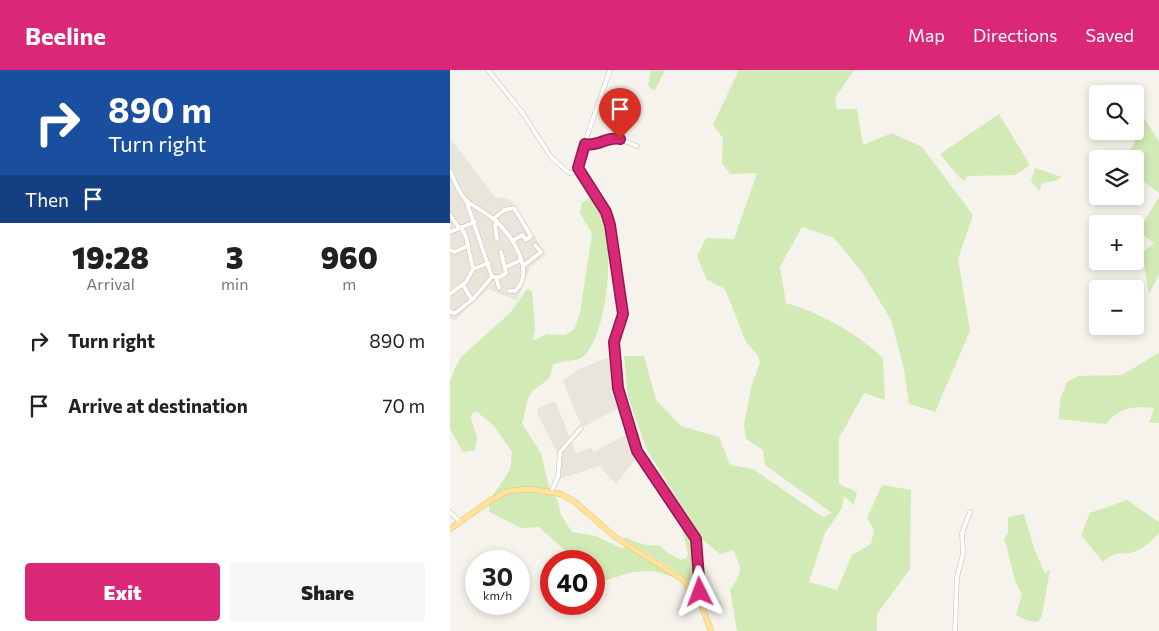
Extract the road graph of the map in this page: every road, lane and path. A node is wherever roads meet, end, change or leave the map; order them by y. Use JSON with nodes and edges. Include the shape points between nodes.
{"nodes":[{"id":1,"x":488,"y":70,"type":"edge"},
{"id":2,"x":610,"y":70,"type":"edge"},
{"id":3,"x":585,"y":144,"type":"junction"},
{"id":4,"x":638,"y":146,"type":"dead end"},
{"id":5,"x":579,"y":172,"type":"junction"},
{"id":6,"x":450,"y":173,"type":"edge"},
{"id":7,"x":466,"y":200,"type":"junction"},
{"id":8,"x":450,"y":214,"type":"edge"},
{"id":9,"x":495,"y":220,"type":"junction"},
{"id":10,"x":475,"y":222,"type":"junction"},
{"id":11,"x":460,"y":227,"type":"junction"},
{"id":12,"x":450,"y":232,"type":"edge"},
{"id":13,"x":497,"y":240,"type":"dead end"},
{"id":14,"x":512,"y":241,"type":"junction"},
{"id":15,"x":535,"y":245,"type":"dead end"},
{"id":16,"x":467,"y":246,"type":"junction"},
{"id":17,"x":450,"y":250,"type":"edge"},
{"id":18,"x":501,"y":252,"type":"dead end"},
{"id":19,"x":521,"y":260,"type":"junction"},
{"id":20,"x":489,"y":263,"type":"junction"},
{"id":21,"x":523,"y":266,"type":"junction"},
{"id":22,"x":506,"y":267,"type":"junction"},
{"id":23,"x":473,"y":269,"type":"junction"},
{"id":24,"x":494,"y":277,"type":"junction"},
{"id":25,"x":463,"y":285,"type":"junction"},
{"id":26,"x":499,"y":288,"type":"dead end"},
{"id":27,"x":508,"y":291,"type":"dead end"},
{"id":28,"x":450,"y":294,"type":"edge"},
{"id":29,"x":472,"y":300,"type":"junction"},
{"id":30,"x":450,"y":312,"type":"edge"},
{"id":31,"x":581,"y":428,"type":"dead end"},
{"id":32,"x":557,"y":481,"type":"junction"},
{"id":33,"x":551,"y":492,"type":"junction"},
{"id":34,"x":561,"y":494,"type":"junction"},
{"id":35,"x":450,"y":512,"type":"edge"},
{"id":36,"x":970,"y":512,"type":"dead end"},
{"id":37,"x":460,"y":522,"type":"junction"},
{"id":38,"x":450,"y":529,"type":"edge"},
{"id":39,"x":699,"y":600,"type":"junction"},
{"id":40,"x":711,"y":631,"type":"edge"},
{"id":41,"x":955,"y":631,"type":"edge"}],
"edges":[{"from":1,"to":5,"type":"street","via":[[522,112],[556,163],[569,173]]},
{"from":2,"to":3,"type":"street"},
{"from":3,"to":4,"type":"street","via":[[616,138]]},
{"from":3,"to":5,"type":"street","via":[[578,163]]},
{"from":5,"to":39,"type":"street","via":[[606,212],[610,225],[623,314],[616,333],[614,356],[622,403],[637,451],[696,539]]},
{"from":6,"to":7,"type":"street"},
{"from":7,"to":9,"type":"street"},
{"from":7,"to":10,"type":"street"},
{"from":8,"to":11,"type":"street"},
{"from":9,"to":13,"type":"street"},
{"from":9,"to":14,"type":"street"},
{"from":9,"to":14,"type":"street","via":[[504,210],[514,208],[531,236],[526,240],[522,235]]},
{"from":10,"to":11,"type":"street"},
{"from":10,"to":20,"type":"street"},
{"from":11,"to":12,"type":"street"},
{"from":11,"to":16,"type":"street"},
{"from":14,"to":19,"type":"street"},
{"from":15,"to":21,"type":"street","via":[[541,252]]},
{"from":16,"to":17,"type":"street","via":[[455,252]]},
{"from":16,"to":23,"type":"street"},
{"from":18,"to":22,"type":"street"},
{"from":19,"to":21,"type":"street"},
{"from":19,"to":22,"type":"street"},
{"from":20,"to":23,"type":"street"},
{"from":20,"to":24,"type":"street"},
{"from":21,"to":27,"type":"street","via":[[519,287]]},
{"from":22,"to":24,"type":"street","via":[[504,275]]},
{"from":23,"to":25,"type":"street"},
{"from":24,"to":26,"type":"street"},
{"from":24,"to":29,"type":"street"},
{"from":25,"to":28,"type":"street"},
{"from":25,"to":29,"type":"street"},
{"from":29,"to":30,"type":"street","via":[[459,311]]},
{"from":31,"to":32,"type":"street","via":[[560,452]]},
{"from":32,"to":33,"type":"street"},
{"from":32,"to":34,"type":"street"},
{"from":33,"to":34,"type":"main road"},
{"from":33,"to":37,"type":"main road","via":[[522,489],[508,492]]},
{"from":34,"to":39,"type":"main road","via":[[615,537],[676,574]]},
{"from":35,"to":37,"type":"street"},
{"from":36,"to":41,"type":"street","via":[[962,533]]},
{"from":37,"to":38,"type":"main road"},
{"from":39,"to":40,"type":"main road"}]}
